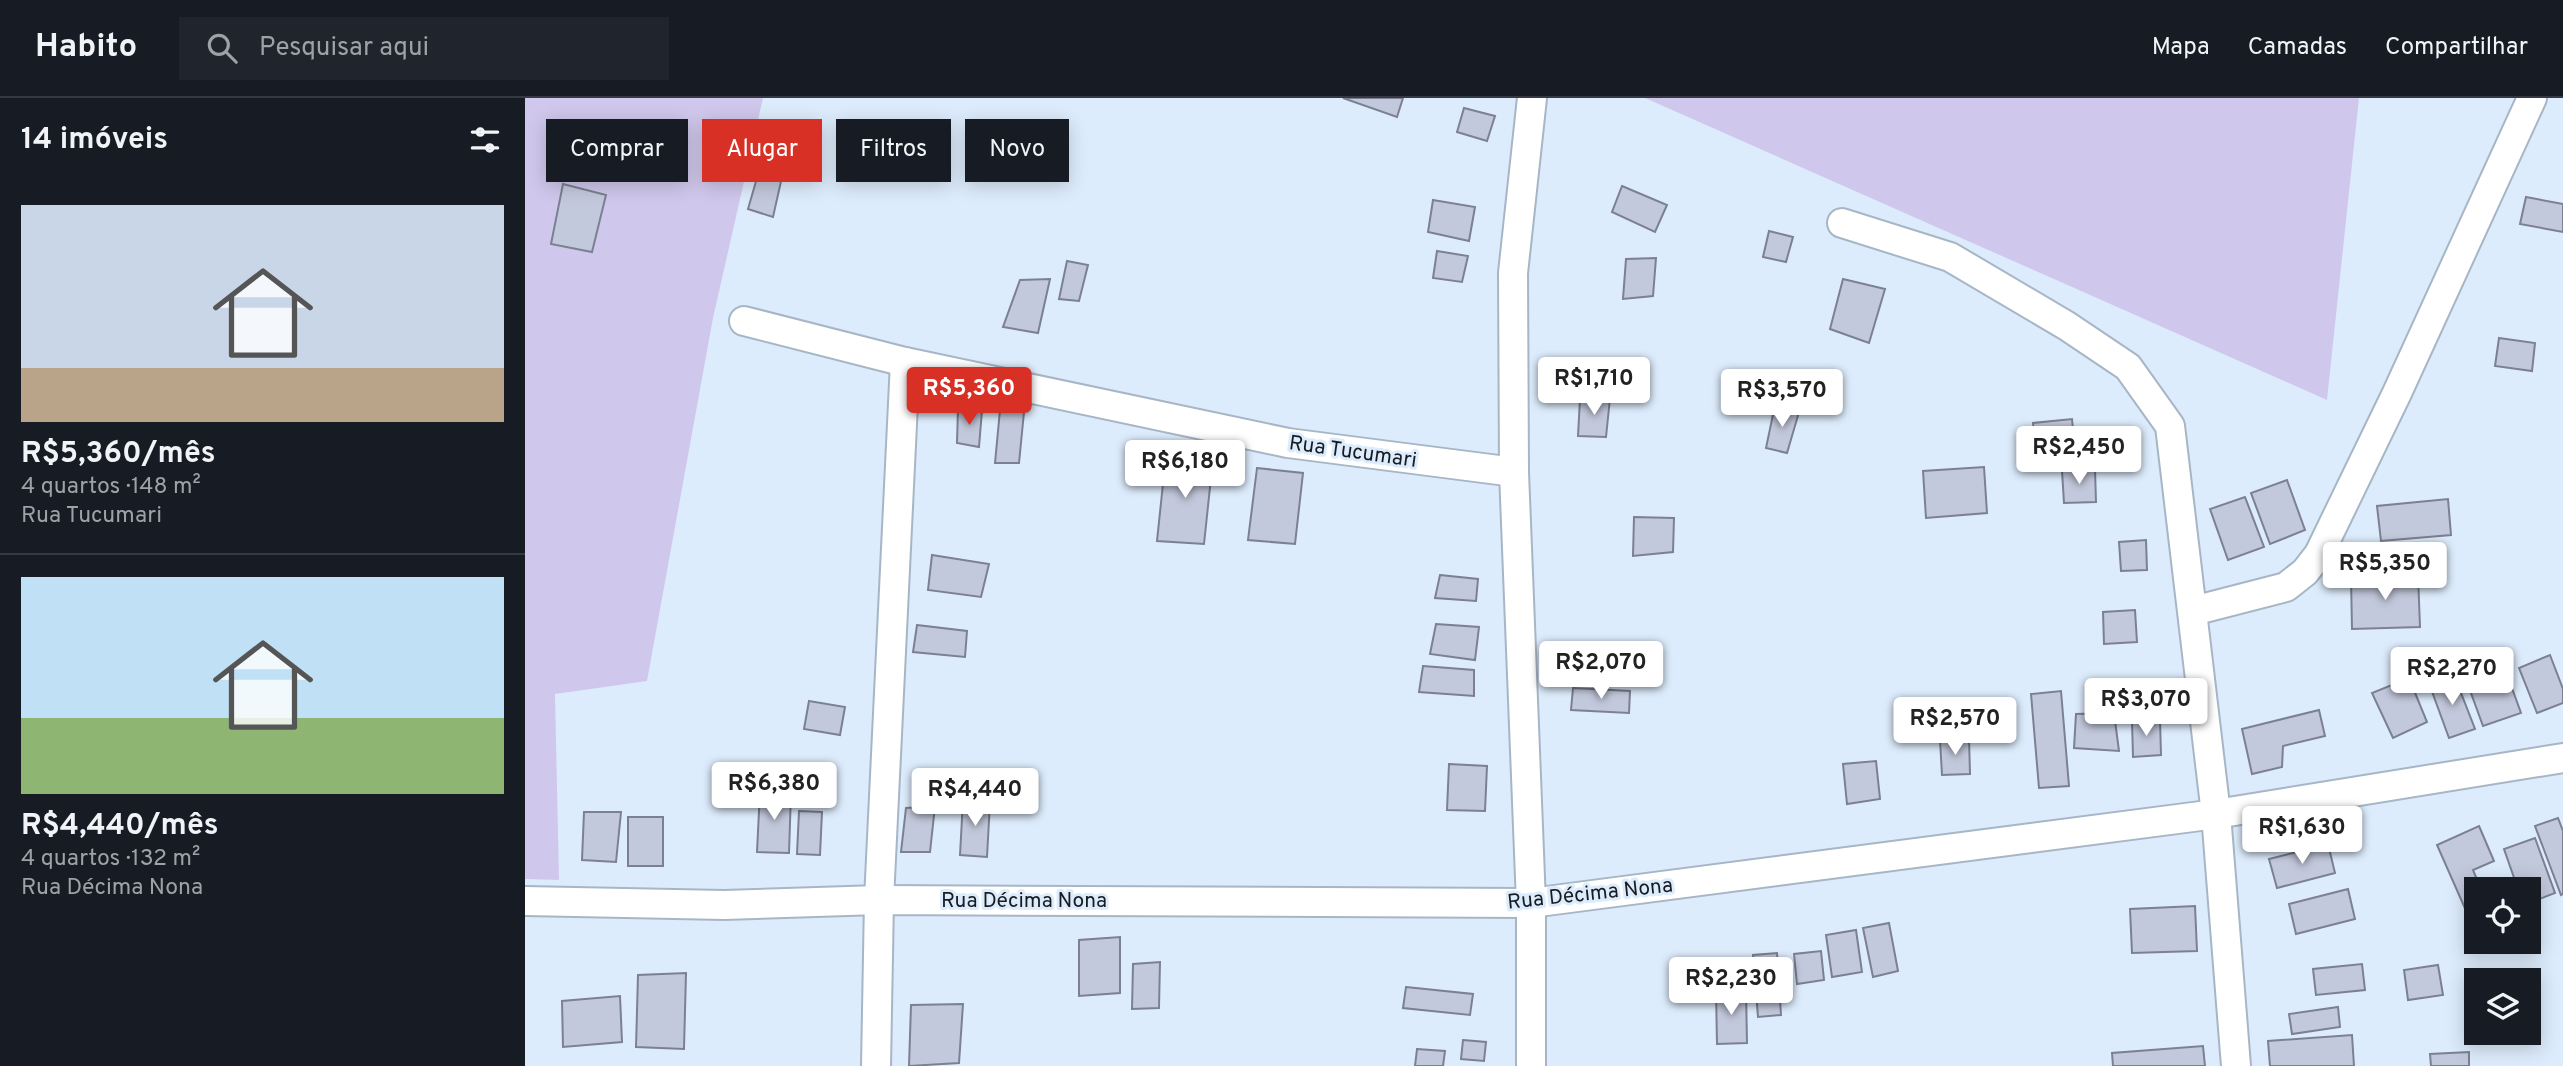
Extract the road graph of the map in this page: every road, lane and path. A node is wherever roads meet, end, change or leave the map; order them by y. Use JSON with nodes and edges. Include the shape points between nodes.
{"nodes":[{"id":1,"x":1532,"y":98,"type":"edge"},
{"id":2,"x":2532,"y":98,"type":"edge"},
{"id":3,"x":1842,"y":223,"type":"dead end"},
{"id":4,"x":744,"y":320,"type":"dead end"},
{"id":5,"x":905,"y":362,"type":"junction"},
{"id":6,"x":1514,"y":472,"type":"junction"},
{"id":7,"x":2193,"y":611,"type":"junction"},
{"id":8,"x":2563,"y":758,"type":"edge"},
{"id":9,"x":2217,"y":814,"type":"junction"},
{"id":10,"x":879,"y":900,"type":"junction"},
{"id":11,"x":525,"y":901,"type":"edge"},
{"id":12,"x":1531,"y":903,"type":"junction"},
{"id":13,"x":876,"y":1066,"type":"edge"},
{"id":14,"x":1531,"y":1066,"type":"edge"},
{"id":15,"x":2236,"y":1066,"type":"edge"}],
"edges":[{"from":1,"to":6,"type":"street","via":[[1513,273]]},
{"from":2,"to":7,"type":"street","via":[[2319,554],[2286,587]]},
{"from":3,"to":7,"type":"street","via":[[1949,257],[2067,326],[2128,368],[2170,426]]},
{"from":4,"to":5,"type":"street","name":"Rua Tucumari"},
{"from":5,"to":6,"type":"street","name":"Rua Tucumari","via":[[1288,443]]},
{"from":5,"to":10,"type":"street"},
{"from":6,"to":12,"type":"street"},
{"from":7,"to":9,"type":"street"},
{"from":8,"to":9,"type":"street","name":"Rua Décima Nona"},
{"from":9,"to":12,"type":"street","name":"Rua Décima Nona"},
{"from":9,"to":15,"type":"street"},
{"from":10,"to":11,"type":"street","name":"Rua Décima Nona","via":[[724,905]]},
{"from":10,"to":12,"type":"street","name":"Rua Décima Nona"},
{"from":10,"to":13,"type":"street"},
{"from":12,"to":14,"type":"street"}]}
